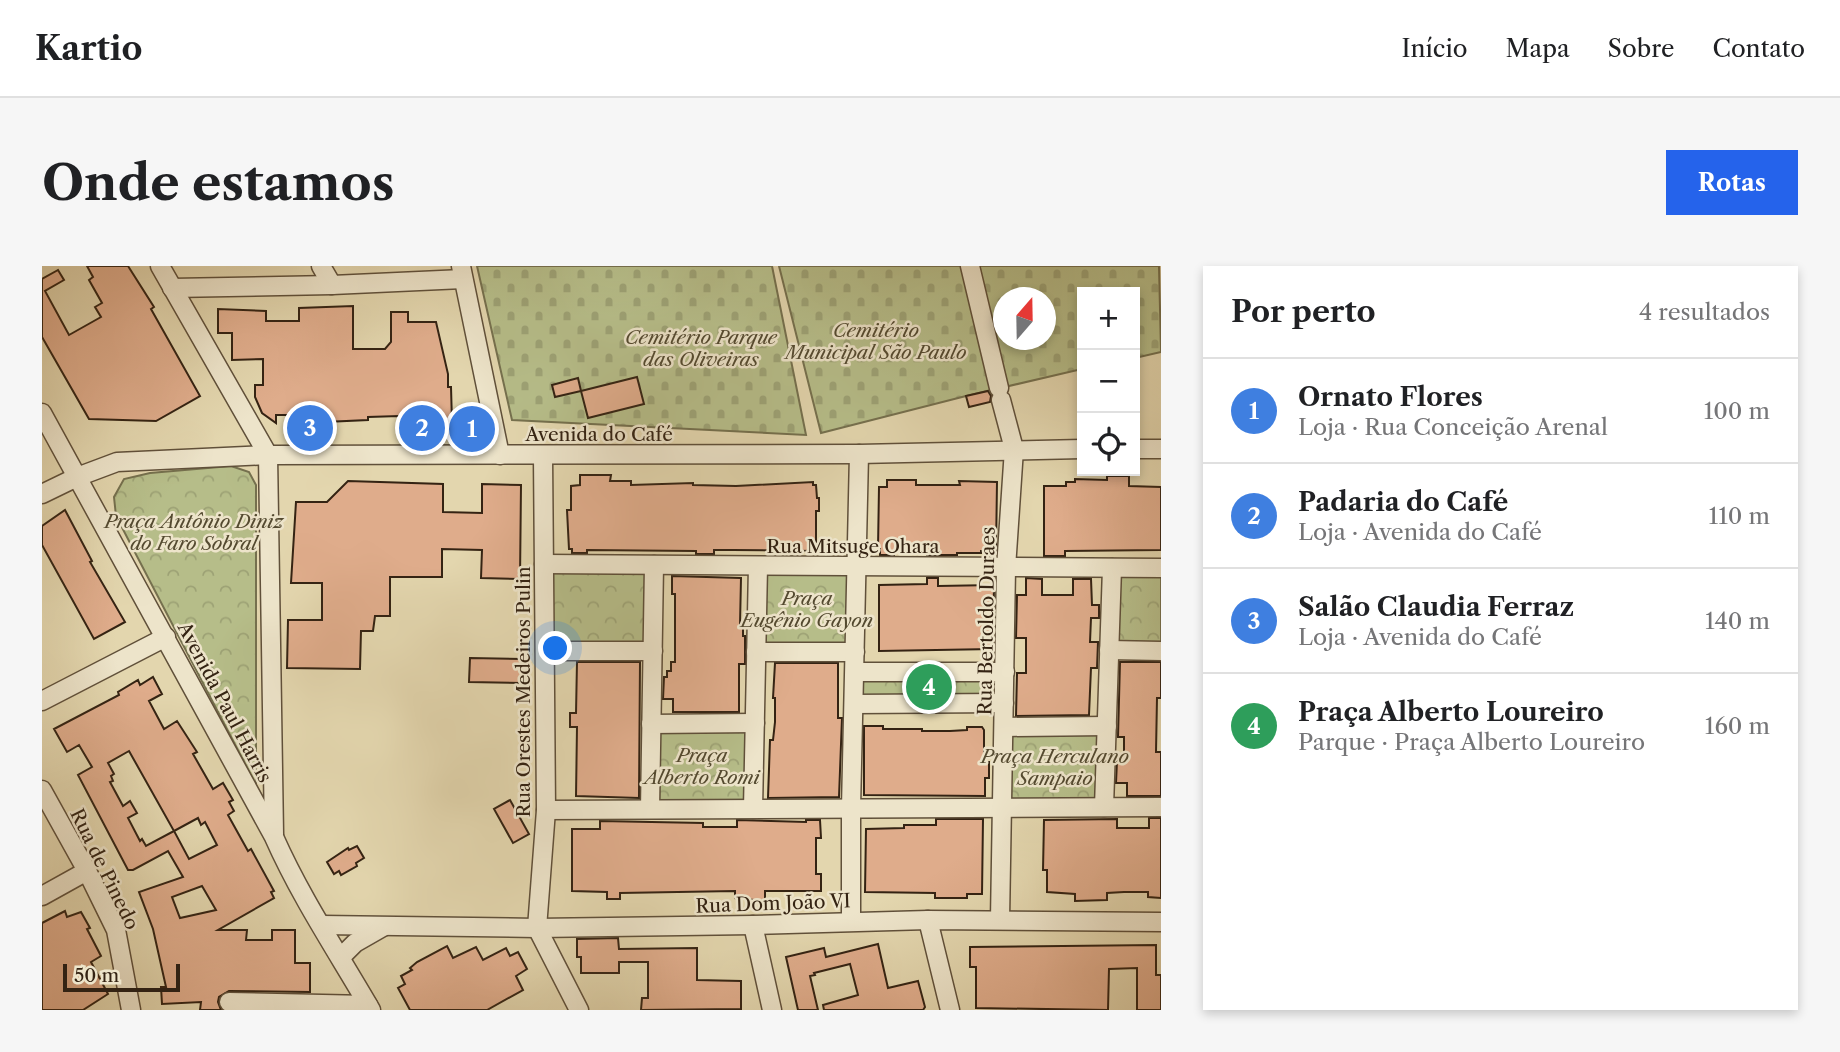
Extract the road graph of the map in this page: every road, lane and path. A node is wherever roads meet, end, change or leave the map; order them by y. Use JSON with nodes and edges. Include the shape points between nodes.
{"nodes":[{"id":1,"x":160,"y":266,"type":"edge"},
{"id":2,"x":321,"y":266,"type":"edge"},
{"id":3,"x":970,"y":266,"type":"edge"},
{"id":4,"x":462,"y":273,"type":"edge"},
{"id":5,"x":332,"y":285,"type":"junction"},
{"id":6,"x":172,"y":288,"type":"junction"},
{"id":7,"x":42,"y":412,"type":"edge"},
{"id":8,"x":1014,"y":449,"type":"junction"},
{"id":9,"x":1077,"y":449,"type":"edge"},
{"id":10,"x":1140,"y":449,"type":"edge"},
{"id":11,"x":1161,"y":449,"type":"edge"},
{"id":12,"x":859,"y":454,"type":"junction"},
{"id":13,"x":500,"y":455,"type":"junction"},
{"id":14,"x":268,"y":456,"type":"junction"},
{"id":15,"x":543,"y":456,"type":"junction"},
{"id":16,"x":77,"y":477,"type":"junction"},
{"id":17,"x":42,"y":494,"type":"edge"},
{"id":18,"x":544,"y":564,"type":"junction"},
{"id":19,"x":654,"y":565,"type":"junction"},
{"id":20,"x":758,"y":566,"type":"junction"},
{"id":21,"x":858,"y":567,"type":"junction"},
{"id":22,"x":1006,"y":568,"type":"junction"},
{"id":23,"x":1112,"y":568,"type":"junction"},
{"id":24,"x":1161,"y":568,"type":"edge"},
{"id":25,"x":166,"y":637,"type":"junction"},
{"id":26,"x":1109,"y":650,"type":"junction"},
{"id":27,"x":545,"y":651,"type":"junction"},
{"id":28,"x":653,"y":651,"type":"junction"},
{"id":29,"x":1161,"y":651,"type":"edge"},
{"id":30,"x":756,"y":652,"type":"junction"},
{"id":31,"x":855,"y":652,"type":"junction"},
{"id":32,"x":855,"y":672,"type":"junction"},
{"id":33,"x":1005,"y":672,"type":"junction"},
{"id":34,"x":42,"y":701,"type":"edge"},
{"id":35,"x":1004,"y":703,"type":"junction"},
{"id":36,"x":854,"y":704,"type":"junction"},
{"id":37,"x":755,"y":723,"type":"junction"},
{"id":38,"x":651,"y":724,"type":"junction"},
{"id":39,"x":1107,"y":726,"type":"junction"},
{"id":40,"x":1004,"y":727,"type":"junction"},
{"id":41,"x":42,"y":790,"type":"edge"},
{"id":42,"x":1104,"y":807,"type":"junction"},
{"id":43,"x":1161,"y":807,"type":"edge"},
{"id":44,"x":851,"y":808,"type":"junction"},
{"id":45,"x":1003,"y":808,"type":"junction"},
{"id":46,"x":650,"y":809,"type":"junction"},
{"id":47,"x":753,"y":809,"type":"junction"},
{"id":48,"x":546,"y":810,"type":"junction"},
{"id":49,"x":274,"y":838,"type":"junction"},
{"id":50,"x":87,"y":871,"type":"junction"},
{"id":51,"x":42,"y":896,"type":"edge"},
{"id":52,"x":928,"y":920,"type":"junction"},
{"id":53,"x":1000,"y":920,"type":"junction"},
{"id":54,"x":850,"y":921,"type":"junction"},
{"id":55,"x":1161,"y":922,"type":"edge"},
{"id":56,"x":323,"y":925,"type":"junction"},
{"id":57,"x":753,"y":925,"type":"junction"},
{"id":58,"x":386,"y":926,"type":"junction"},
{"id":59,"x":537,"y":928,"type":"junction"},
{"id":60,"x":341,"y":957,"type":"junction"},
{"id":61,"x":229,"y":1002,"type":"dead end"},
{"id":62,"x":370,"y":1007,"type":"edge"},
{"id":63,"x":131,"y":1010,"type":"edge"},
{"id":64,"x":579,"y":1010,"type":"edge"},
{"id":65,"x":772,"y":1010,"type":"edge"},
{"id":66,"x":950,"y":1010,"type":"edge"}],
"edges":[{"from":1,"to":6,"type":"street"},
{"from":2,"to":5,"type":"street"},
{"from":3,"to":8,"type":"street","name":"Rua Bertoldo Duraes"},
{"from":4,"to":5,"type":"street"},
{"from":4,"to":13,"type":"street"},
{"from":5,"to":6,"type":"street"},
{"from":6,"to":14,"type":"street"},
{"from":7,"to":16,"type":"street","name":"Avenida Paul Harris"},
{"from":8,"to":9,"type":"street","name":"Avenida do Café"},
{"from":8,"to":12,"type":"street","name":"Avenida do Café"},
{"from":8,"to":22,"type":"street","name":"Rua Bertoldo Duraes"},
{"from":10,"to":11,"type":"street"},
{"from":12,"to":15,"type":"street","name":"Avenida do Café"},
{"from":12,"to":21,"type":"street"},
{"from":13,"to":14,"type":"street","name":"Avenida do Café"},
{"from":13,"to":15,"type":"street","name":"Avenida do Café"},
{"from":14,"to":16,"type":"street","name":"Avenida do Café","via":[[117,462]]},
{"from":14,"to":49,"type":"street"},
{"from":15,"to":18,"type":"street","name":"Rua Orestes Medeiros Pulin"},
{"from":16,"to":17,"type":"street","name":"Avenida do Café"},
{"from":16,"to":25,"type":"street","name":"Avenida Paul Harris"},
{"from":18,"to":19,"type":"street","name":"Rua Mitsuge Ohara"},
{"from":18,"to":27,"type":"street","name":"Rua Orestes Medeiros Pulin"},
{"from":19,"to":20,"type":"street","name":"Rua Mitsuge Ohara"},
{"from":19,"to":28,"type":"street"},
{"from":20,"to":21,"type":"street","name":"Rua Mitsuge Ohara"},
{"from":20,"to":30,"type":"street"},
{"from":21,"to":22,"type":"street","name":"Rua Mitsuge Ohara"},
{"from":21,"to":31,"type":"street"},
{"from":22,"to":23,"type":"street","name":"Rua Mitsuge Ohara"},
{"from":22,"to":33,"type":"street","name":"Rua Bertoldo Duraes"},
{"from":23,"to":24,"type":"street","name":"Rua Mitsuge Ohara"},
{"from":23,"to":26,"type":"street"},
{"from":25,"to":34,"type":"street"},
{"from":25,"to":49,"type":"street","name":"Avenida Paul Harris"},
{"from":26,"to":29,"type":"street"},
{"from":26,"to":39,"type":"street"},
{"from":27,"to":28,"type":"street"},
{"from":27,"to":48,"type":"street","name":"Rua Orestes Medeiros Pulin"},
{"from":28,"to":38,"type":"street"},
{"from":30,"to":31,"type":"street"},
{"from":30,"to":37,"type":"street"},
{"from":31,"to":32,"type":"street"},
{"from":32,"to":33,"type":"street"},
{"from":32,"to":36,"type":"street"},
{"from":33,"to":35,"type":"street","name":"Rua Bertoldo Duraes"},
{"from":35,"to":36,"type":"street"},
{"from":35,"to":40,"type":"street","name":"Rua Bertoldo Duraes"},
{"from":36,"to":44,"type":"street"},
{"from":37,"to":38,"type":"street"},
{"from":37,"to":47,"type":"street"},
{"from":38,"to":46,"type":"street"},
{"from":39,"to":40,"type":"street"},
{"from":39,"to":42,"type":"street"},
{"from":40,"to":45,"type":"street","name":"Rua Bertoldo Duraes"},
{"from":41,"to":50,"type":"street","name":"Rua de Pinedo"},
{"from":42,"to":43,"type":"street"},
{"from":42,"to":45,"type":"street"},
{"from":44,"to":45,"type":"street"},
{"from":44,"to":47,"type":"street"},
{"from":44,"to":54,"type":"street"},
{"from":45,"to":53,"type":"street","name":"Rua Bertoldo Duraes"},
{"from":46,"to":47,"type":"street"},
{"from":46,"to":48,"type":"street"},
{"from":48,"to":59,"type":"street","name":"Rua Orestes Medeiros Pulin"},
{"from":49,"to":56,"type":"street","name":"Avenida Paul Harris","via":[[300,892]]},
{"from":50,"to":51,"type":"street"},
{"from":50,"to":63,"type":"street","name":"Rua de Pinedo","via":[[116,930]]},
{"from":52,"to":53,"type":"street","name":"Rua Dom João VI"},
{"from":52,"to":54,"type":"street","name":"Rua Dom João VI"},
{"from":52,"to":66,"type":"street"},
{"from":53,"to":55,"type":"street","name":"Rua Dom João VI"},
{"from":54,"to":57,"type":"street","name":"Rua Dom João VI"},
{"from":56,"to":58,"type":"street","name":"Rua Dom João VI"},
{"from":56,"to":60,"type":"street","name":"Avenida Paul Harris"},
{"from":57,"to":59,"type":"street","name":"Rua Dom João VI"},
{"from":57,"to":65,"type":"street"},
{"from":58,"to":59,"type":"street","name":"Rua Dom João VI"},
{"from":58,"to":60,"type":"street","name":"Rua Dom João VI","via":[[355,943]]},
{"from":59,"to":64,"type":"street"},
{"from":60,"to":62,"type":"street","name":"Avenida Paul Harris"},
{"from":61,"to":62,"type":"street"}]}
